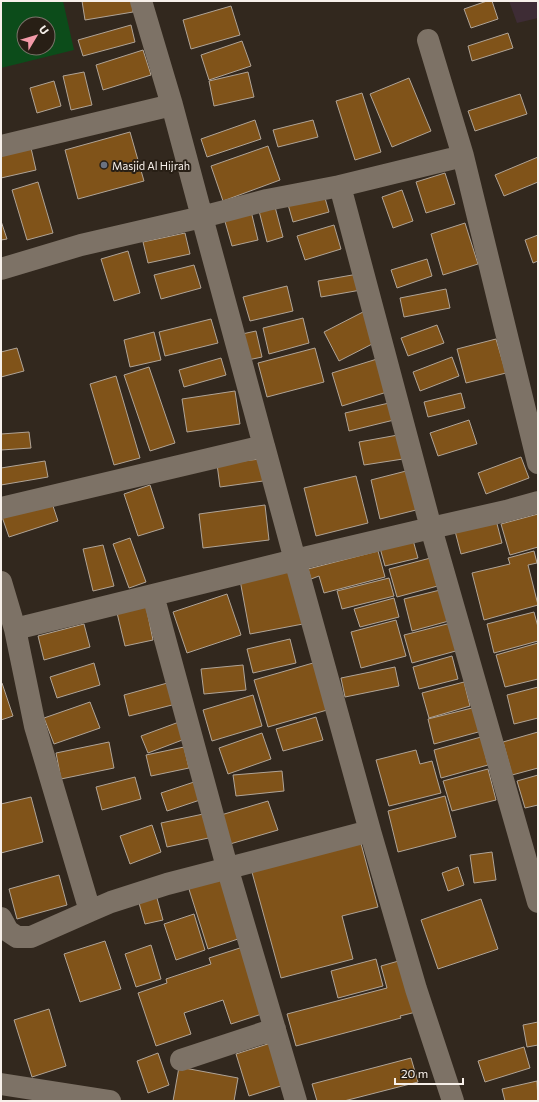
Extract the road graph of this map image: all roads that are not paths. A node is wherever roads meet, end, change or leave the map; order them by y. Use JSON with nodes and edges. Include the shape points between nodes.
{"nodes":[{"id":1,"x":141,"y":1,"type":"edge"},
{"id":2,"x":428,"y":40,"type":"dead end"},
{"id":3,"x":172,"y":105,"type":"junction"},
{"id":4,"x":1,"y":146,"type":"edge"},
{"id":5,"x":463,"y":156,"type":"junction"},
{"id":6,"x":340,"y":186,"type":"junction"},
{"id":7,"x":202,"y":217,"type":"junction"},
{"id":8,"x":1,"y":269,"type":"edge"},
{"id":9,"x":264,"y":446,"type":"junction"},
{"id":10,"x":538,"y":463,"type":"edge"},
{"id":11,"x":538,"y":502,"type":"edge"},
{"id":12,"x":1,"y":508,"type":"edge"},
{"id":13,"x":431,"y":528,"type":"junction"},
{"id":14,"x":296,"y":560,"type":"junction"},
{"id":15,"x":1,"y":582,"type":"edge"},
{"id":16,"x":153,"y":595,"type":"junction"},
{"id":17,"x":12,"y":642,"type":"edge"},
{"id":18,"x":370,"y":831,"type":"junction"},
{"id":19,"x":227,"y":867,"type":"junction"},
{"id":20,"x":538,"y":902,"type":"edge"},
{"id":21,"x":90,"y":910,"type":"junction"},
{"id":22,"x":1,"y":918,"type":"edge"},
{"id":23,"x":275,"y":1029,"type":"junction"},
{"id":24,"x":182,"y":1060,"type":"dead end"},
{"id":25,"x":1,"y":1084,"type":"edge"},
{"id":26,"x":110,"y":1101,"type":"edge"},
{"id":27,"x":296,"y":1101,"type":"edge"},
{"id":28,"x":452,"y":1101,"type":"edge"}],
"edges":[{"from":1,"to":3,"type":"street"},
{"from":2,"to":5,"type":"street"},
{"from":3,"to":4,"type":"street"},
{"from":3,"to":7,"type":"street"},
{"from":5,"to":6,"type":"street"},
{"from":5,"to":10,"type":"street"},
{"from":6,"to":7,"type":"street","via":[[267,200]]},
{"from":6,"to":13,"type":"street"},
{"from":7,"to":8,"type":"street","via":[[81,245]]},
{"from":7,"to":9,"type":"street"},
{"from":9,"to":12,"type":"street"},
{"from":9,"to":14,"type":"street"},
{"from":11,"to":13,"type":"street"},
{"from":13,"to":14,"type":"street"},
{"from":13,"to":20,"type":"street"},
{"from":14,"to":16,"type":"street"},
{"from":14,"to":18,"type":"street"},
{"from":15,"to":17,"type":"street"},
{"from":16,"to":17,"type":"street"},
{"from":16,"to":19,"type":"street"},
{"from":17,"to":21,"type":"street"},
{"from":18,"to":19,"type":"street"},
{"from":18,"to":28,"type":"street"},
{"from":19,"to":21,"type":"street","via":[[166,884]]},
{"from":19,"to":23,"type":"street"},
{"from":21,"to":22,"type":"street","via":[[31,937],[17,937],[8,931]]},
{"from":23,"to":24,"type":"street"},
{"from":23,"to":27,"type":"street"},
{"from":25,"to":26,"type":"street"}]}
